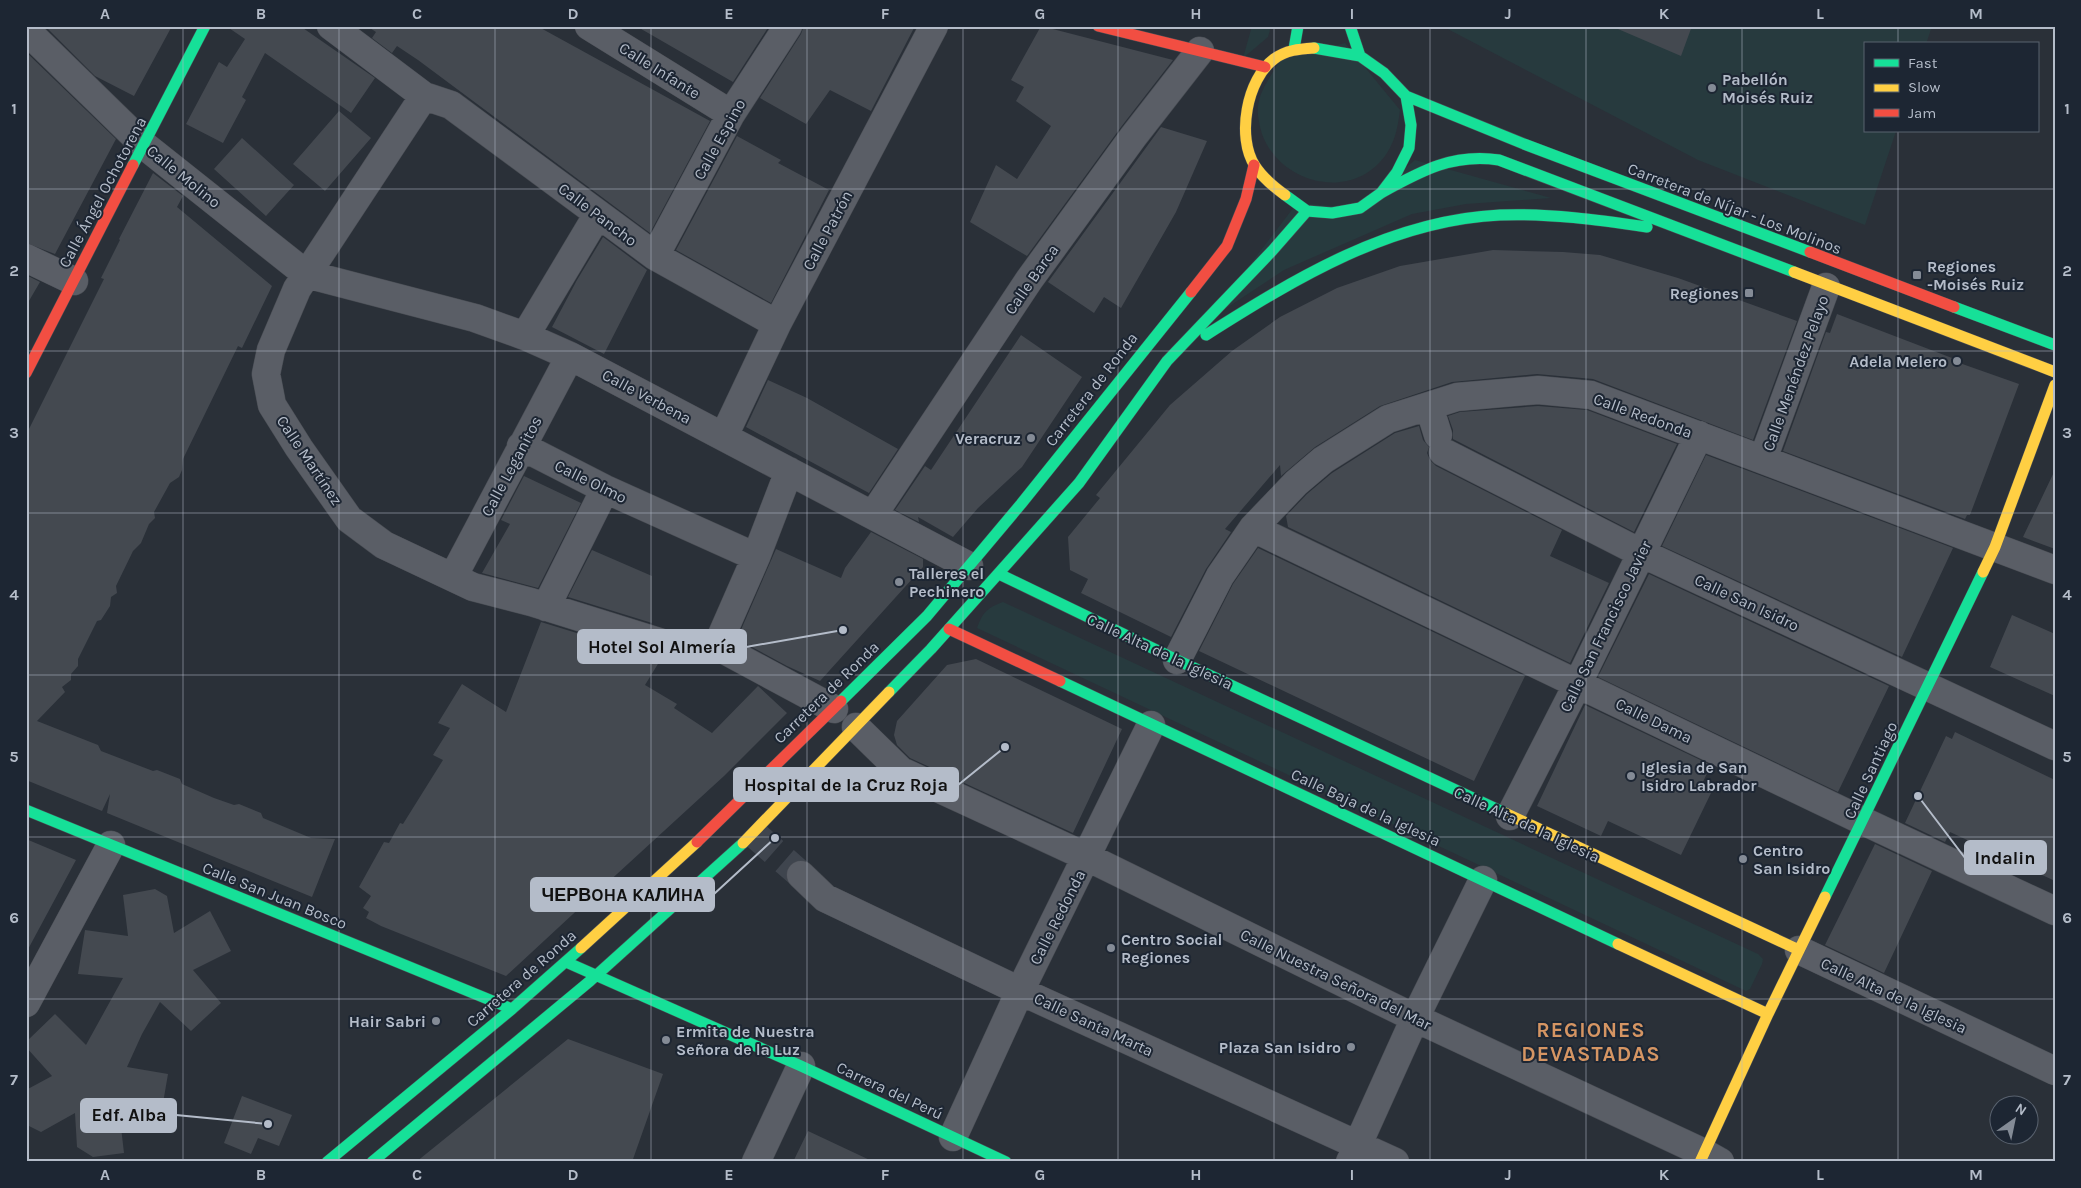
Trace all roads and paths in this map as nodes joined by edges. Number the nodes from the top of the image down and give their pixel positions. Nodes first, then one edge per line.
1 (205, 26) edge
2 (331, 26) edge
3 (589, 26) edge
4 (788, 26) edge
5 (934, 26) edge
6 (1098, 26) edge
7 (1298, 26) edge
8 (1350, 26) edge
9 (26, 30) edge
10 (360, 34) edge
11 (1294, 49) junction
12 (1200, 52) junction
13 (1360, 56) junction
14 (1265, 67) junction
15 (424, 96) junction
16 (1406, 96) junction
17 (731, 114) junction
18 (145, 146) junction
19 (1254, 165) junction
20 (1381, 193) junction
21 (1307, 211) junction
22 (598, 214) junction
23 (1695, 233) junction
24 (655, 256) junction
25 (26, 258) edge
26 (306, 274) junction
27 (74, 281) junction
28 (1826, 286) junction
29 (777, 324) junction
30 (525, 336) junction
31 (2055, 345) edge
32 (570, 356) junction
33 (1167, 361) junction
34 (2055, 372) edge
35 (26, 373) edge
36 (2055, 386) edge
37 (1429, 406) junction
38 (1699, 435) junction
39 (724, 436) junction
40 (521, 446) junction
41 (1763, 459) junction
42 (789, 470) junction
43 (605, 489) junction
44 (873, 515) junction
45 (1253, 528) junction
46 (1995, 548) junction
47 (1641, 553) junction
48 (756, 557) junction
49 (969, 566) junction
50 (2055, 570) edge
51 (999, 574) junction
52 (453, 577) junction
53 (546, 607) junction
54 (949, 629) junction
55 (672, 646) dead end
56 (1178, 660) junction
57 (1578, 683) junction
58 (1927, 686) junction
59 (834, 709) junction
60 (1151, 725) junction
61 (856, 728) junction
62 (2055, 746) edge
63 (26, 810) edge
64 (1510, 816) junction
65 (1863, 821) junction
66 (111, 845) junction
67 (1087, 857) junction
68 (801, 875) tunnel mouth
69 (1483, 880) junction
70 (2055, 911) edge
71 (1799, 950) junction
72 (566, 962) junction
73 (596, 976) junction
74 (1020, 990) junction
75 (26, 1003) edge
76 (512, 1010) junction
77 (1768, 1014) junction
78 (1415, 1018) junction
79 (801, 1066) junction
80 (2055, 1071) edge
81 (953, 1137) junction
82 (1354, 1153) edge
83 (1708, 1159) edge
84 (378, 1160) edge
85 (327, 1162) edge
86 (756, 1162) edge
87 (1006, 1162) edge
88 (1394, 1162) edge

1 - 18 main road, Calle Ángel Ochotorena
2 - 10 street, Calle Pancho
3 - 17 street, Calle Infante
4 - 17 street, Calle Espino
5 - 29 street, Calle Patrón
6 - 12 main road
7 - 11 main road
8 - 13 main road
9 - 18 street, Calle Molino
10 - 15 street, Calle Pancho
11 - 13 main road
11 - 14 main road
12 - 14 main road
12 - 44 street, Calle Barca
13 - 16 main road
14 - 19 main road
15 - 22 street, Calle Pancho
15 - 26 street, Calle Martínez
16 - 20 main road
16 - 31 main road, Carretera de Níjar - Los Molinos
17 - 24 street, Calle Espino
18 - 26 street, Calle Molino
18 - 27 main road, Calle Ángel Ochotorena
19 - 21 main road
19 - 49 main road, Carretera de Ronda
20 - 21 main road
20 - 23 main road
21 - 33 main road
22 - 24 street, Calle Pancho
22 - 30 street
23 - 28 main road
23 - 33 main road
24 - 29 street, Calle Pancho
25 - 27 street
26 - 30 street, Calle Verbena
26 - 52 street, Calle Martínez
27 - 35 main road, Calle Ángel Ochotorena
28 - 34 main road
28 - 41 street, Calle Menéndez Pelayo
29 - 39 street, Calle Patrón
30 - 32 street, Calle Verbena
32 - 39 street, Calle Verbena
32 - 40 street, Calle Leganitos
33 - 51 main road
36 - 46 main road, Calle Santiago
37 - 38 street, Calle Redonda
37 - 45 street, Calle Redonda
37 - 47 street, Calle San Isidro
38 - 41 street, Calle Redonda
38 - 47 street, Calle San Francisco Javier
39 - 42 street, Calle Verbena
40 - 43 street, Calle Olmo
40 - 52 street, Calle Leganitos
41 - 46 street, Calle Redonda
42 - 44 street, Calle Verbena
42 - 48 street
43 - 48 street, Calle Olmo
43 - 53 street
44 - 49 street, Calle Verbena
45 - 56 street, Calle Redonda
45 - 57 street, Calle Dama
46 - 50 street, Calle Redonda
46 - 58 main road, Calle Santiago
47 - 57 street, Calle San Francisco Javier
47 - 58 street, Calle San Isidro
48 - 59 street
49 - 59 main road, Carretera de Ronda
51 - 54 main road
51 - 56 main road, Calle Alta de la Iglesia
52 - 53 street, Calle Martínez
53 - 55 street, Calle Martínez
54 - 60 main road, Calle Baja de la Iglesia
54 - 61 main road
56 - 64 main road, Calle Alta de la Iglesia
57 - 64 street, Calle San Francisco Javier
57 - 65 street, Calle Dama
58 - 62 street, Calle San Isidro
58 - 65 main road, Calle Santiago
59 - 72 main road, Carretera de Ronda
60 - 67 street, Calle Redonda
60 - 69 main road, Calle Baja de la Iglesia
61 - 67 street, Calle Nuestra Señora del Mar
61 - 73 main road
63 - 66 main road, Calle San Juan Bosco
64 - 71 main road, Calle Alta de la Iglesia
65 - 70 street, Calle Dama
65 - 71 main road, Calle Santiago
66 - 75 street
66 - 76 main road, Calle San Juan Bosco
67 - 74 street, Calle Redonda
67 - 78 street, Calle Nuestra Señora del Mar
68 - 74 street, Calle Santa Marta
69 - 77 main road, Calle Baja de la Iglesia
69 - 78 street
71 - 77 main road, Calle Santiago
71 - 80 street, Calle Alta de la Iglesia
72 - 73 main road, Carrera del Perú
72 - 76 main road, Carretera de Ronda
73 - 79 main road, Carrera del Perú
73 - 84 main road
74 - 81 street, Calle Redonda
74 - 82 street, Calle Santa Marta
76 - 85 main road, Carretera de Ronda
77 - 83 main road, Calle Santiago
78 - 82 street
78 - 83 street, Calle Nuestra Señora del Mar
79 - 81 main road, Carrera del Perú
79 - 86 street
81 - 87 main road, Carrera del Perú
82 - 88 street, Calle Santa Marta

